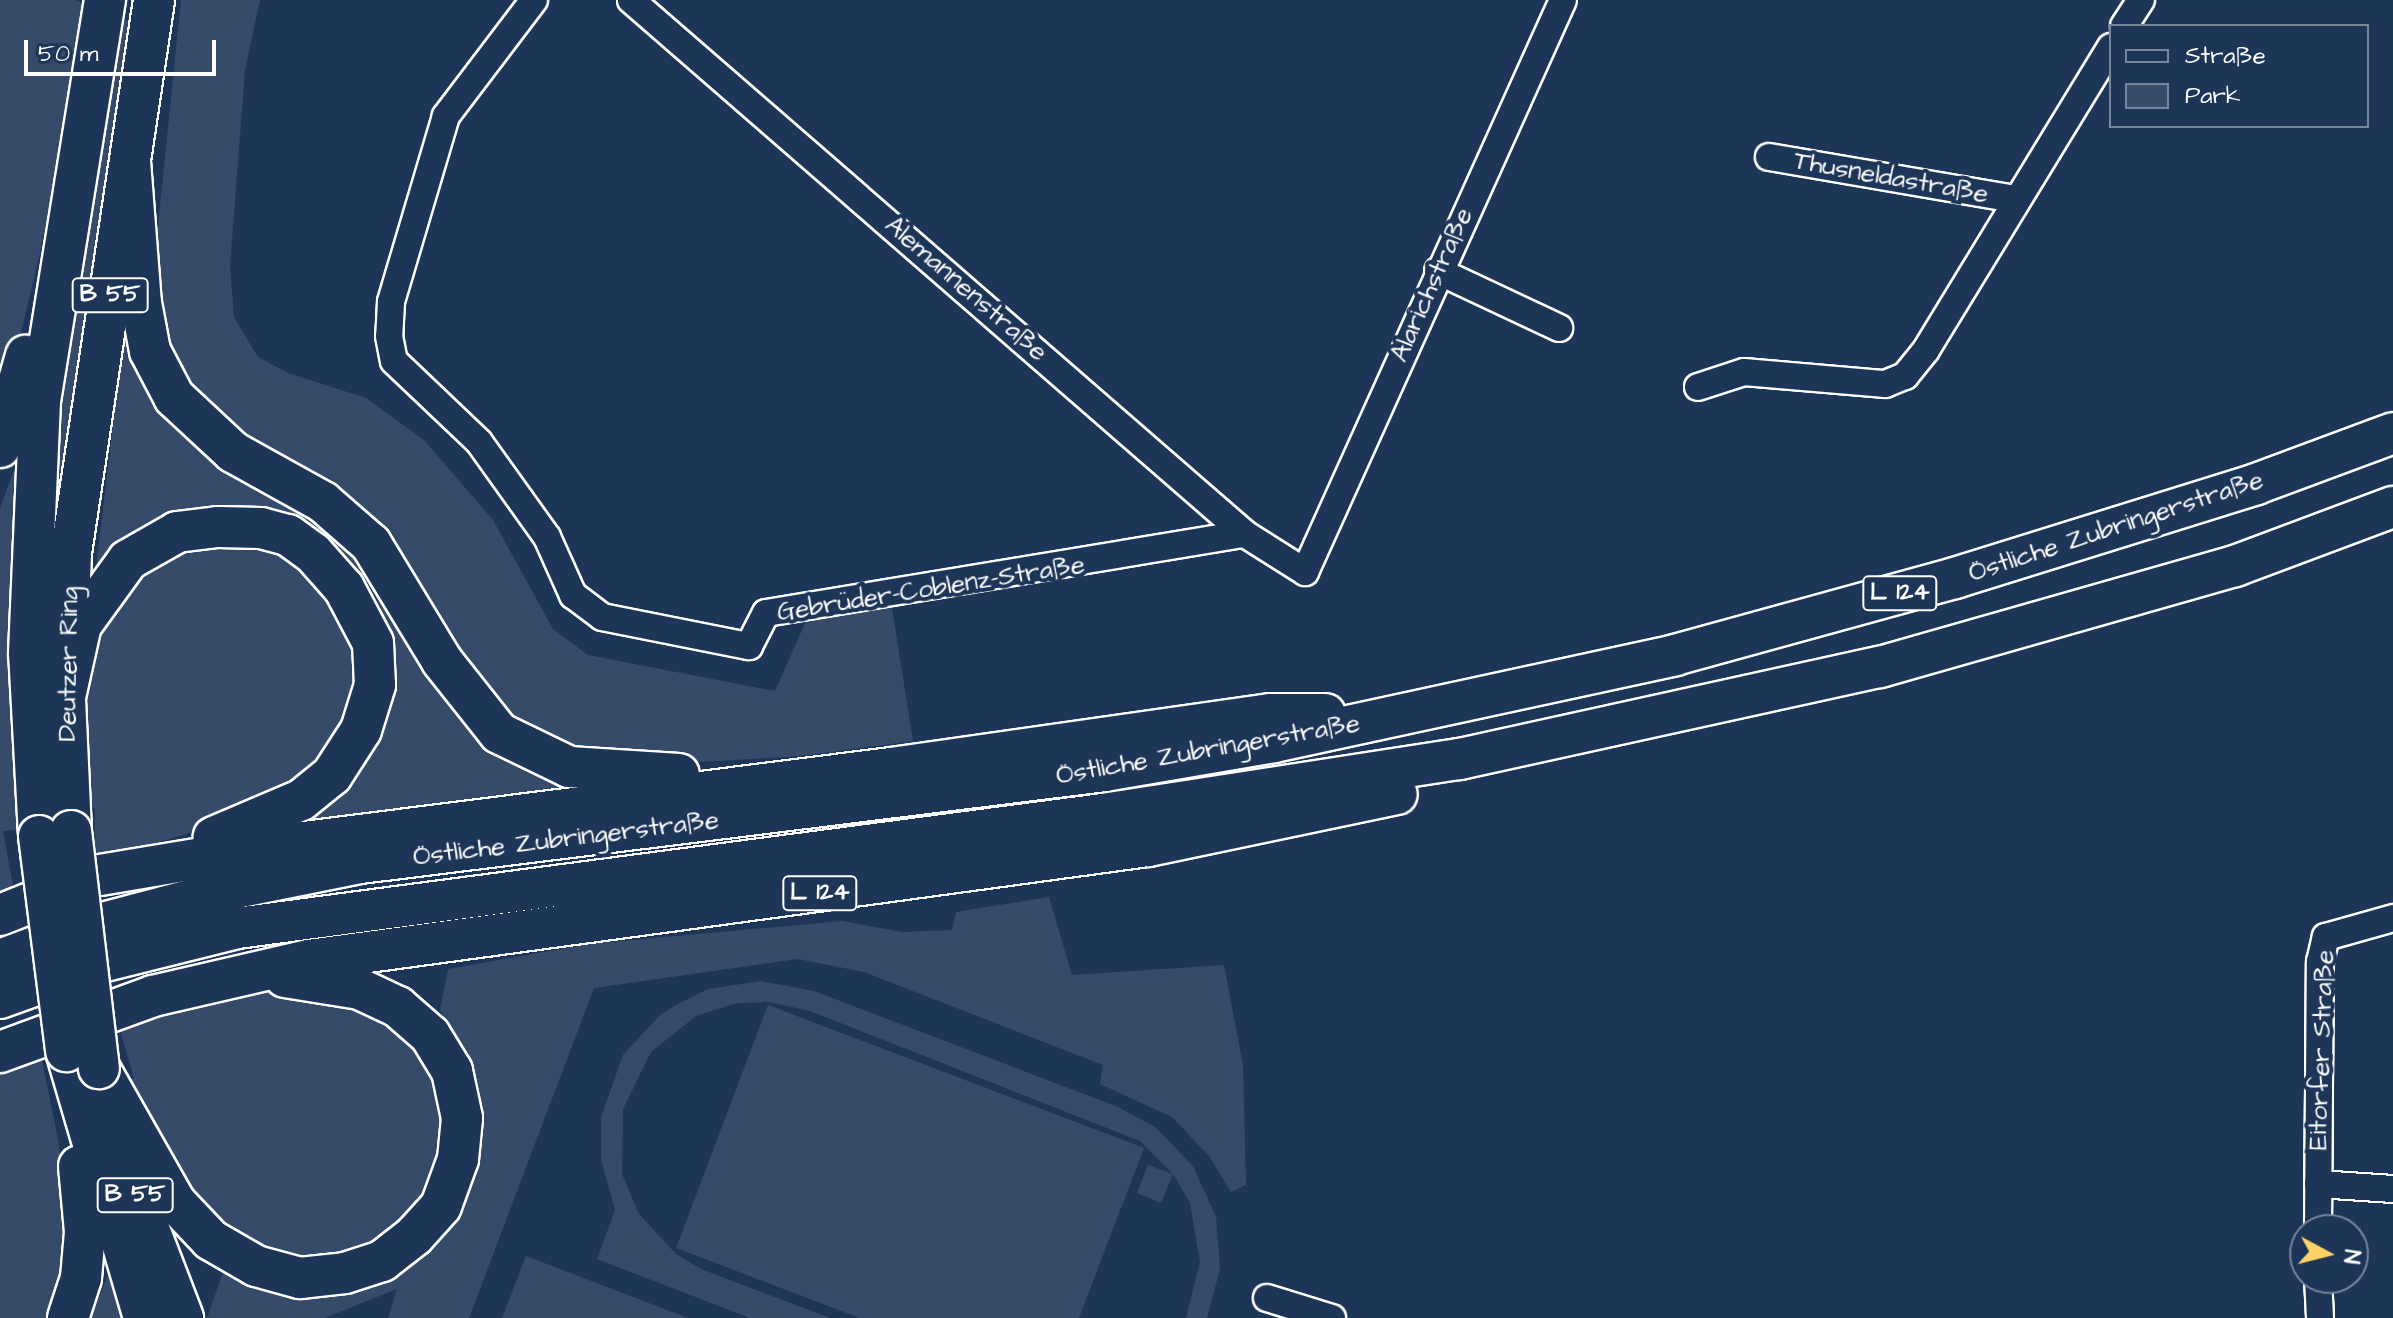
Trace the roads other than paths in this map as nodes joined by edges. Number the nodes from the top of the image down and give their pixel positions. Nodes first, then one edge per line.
1 (103, 0) edge
2 (534, 0) edge
3 (631, 0) edge
4 (1563, 0) edge
5 (2141, 0) edge
6 (154, 12) edge
7 (2125, 24) edge
8 (2109, 50) edge
9 (1769, 157) dead end
10 (130, 161) junction
11 (2014, 199) junction
12 (1438, 271) junction
13 (1559, 328) dead end
14 (1698, 387) dead end
15 (2393, 433) edge
16 (0, 447) edge
17 (2393, 507) edge
18 (1245, 534) junction
19 (1305, 572) joint
20 (1880, 667) junction
21 (65, 697) junction
22 (1396, 715) junction
23 (891, 768) junction
24 (55, 834) junction
25 (100, 875) junction
26 (0, 915) edge
27 (2393, 918) edge
28 (0, 960) edge
29 (233, 977) junction
30 (0, 998) edge
31 (0, 1052) edge
32 (83, 1080) junction
33 (2318, 1184) junction
34 (2393, 1189) edge
35 (2318, 1214) edge
36 (2319, 1294) edge
37 (1267, 1298) dead end
38 (68, 1318) edge
39 (144, 1318) edge
40 (183, 1318) edge
41 (1332, 1318) edge
42 (2320, 1318) edge

1 - 16 highway
1 - 24 highway, Deutzer Ring / B 55
2 - 18 street, Gebrüder-Coblenz-Straße
3 - 18 street, Alemannenstraße
4 - 12 street, Alarichstraße
5 - 7 street
6 - 10 highway, Deutzer Ring / B 55
8 - 11 street, Thusneldastraße
9 - 11 street, Thusneldastraße
10 - 21 highway, Deutzer Ring / B 55
10 - 23 highway
11 - 14 street, Thusneldastraße
12 - 13 street
12 - 19 street, Alarichstraße
15 - 22 highway, Östliche Zubringerstraße / L 124
17 - 20 highway, Östliche Zubringerstraße / L 124
18 - 19 street, Alemannenstraße
20 - 29 highway, L 124
20 - 30 highway, Östliche Zubringerstraße / L 124
21 - 24 highway, Deutzer Ring / B 55
21 - 25 highway
22 - 23 highway, L 124
22 - 28 highway, Östliche Zubringerstraße / L 124
23 - 25 highway, L 124
24 - 32 highway, Deutzer Ring / B 55, bridge
25 - 26 highway, L 124
27 - 33 street, Eitorfer Straße
29 - 31 highway
29 - 32 highway
32 - 38 highway
32 - 39 highway, Deutzer Ring / B 55
32 - 40 highway, Deutzer Ring / B 55
33 - 34 street, Eitorfer Straße
33 - 35 street, Eitorfer Straße
36 - 42 street
37 - 41 street

